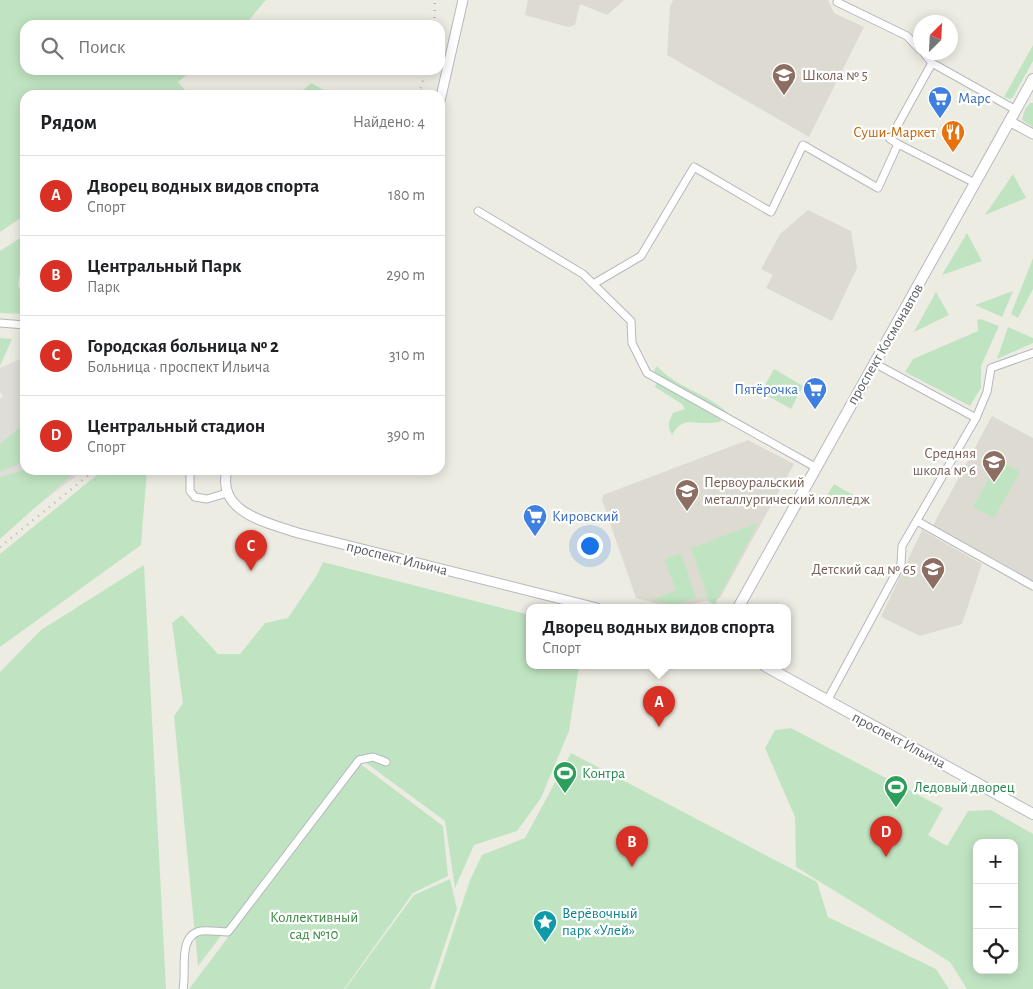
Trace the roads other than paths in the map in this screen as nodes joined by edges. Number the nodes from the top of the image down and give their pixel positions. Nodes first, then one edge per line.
1 (463, 0) edge
2 (838, 0) edge
3 (913, 42) edge
4 (930, 60) edge
5 (932, 63) junction
6 (1033, 79) edge
7 (443, 90) edge
8 (1030, 94) edge
9 (1016, 110) junction
10 (1010, 121) junction
11 (1033, 134) edge
12 (898, 144) junction
13 (975, 182) junction
14 (478, 210) dead end
15 (595, 283) junction
16 (0, 323) edge
17 (20, 325) edge
18 (1033, 353) edge
19 (874, 363) junction
20 (976, 418) junction
21 (815, 468) junction
22 (190, 475) edge
23 (226, 475) edge
24 (227, 493) junction
25 (917, 521) junction
26 (1033, 586) edge
27 (581, 604) edge
28 (740, 604) edge
29 (770, 669) edge
30 (827, 701) junction
31 (386, 762) dead end
32 (1033, 814) edge
33 (183, 989) edge

1 - 7 street
2 - 3 street
4 - 5 street
5 - 9 street
5 - 12 street
6 - 8 main road, проспект Космонавтов
8 - 9 main road, проспект Космонавтов
9 - 10 main road, проспект Космонавтов
10 - 11 street
10 - 13 main road, проспект Космонавтов
12 - 13 street
12 - 15 street
13 - 19 main road, проспект Космонавтов
14 - 15 street
15 - 21 street
16 - 17 street
18 - 20 street
19 - 20 street
19 - 21 main road, проспект Космонавтов
20 - 25 street
21 - 28 main road, проспект Космонавтов
22 - 24 street
23 - 24 street
24 - 27 street, проспект Ильича
25 - 26 street
25 - 30 street
29 - 30 main road, проспект Ильича
30 - 32 main road, проспект Ильича
31 - 33 street

